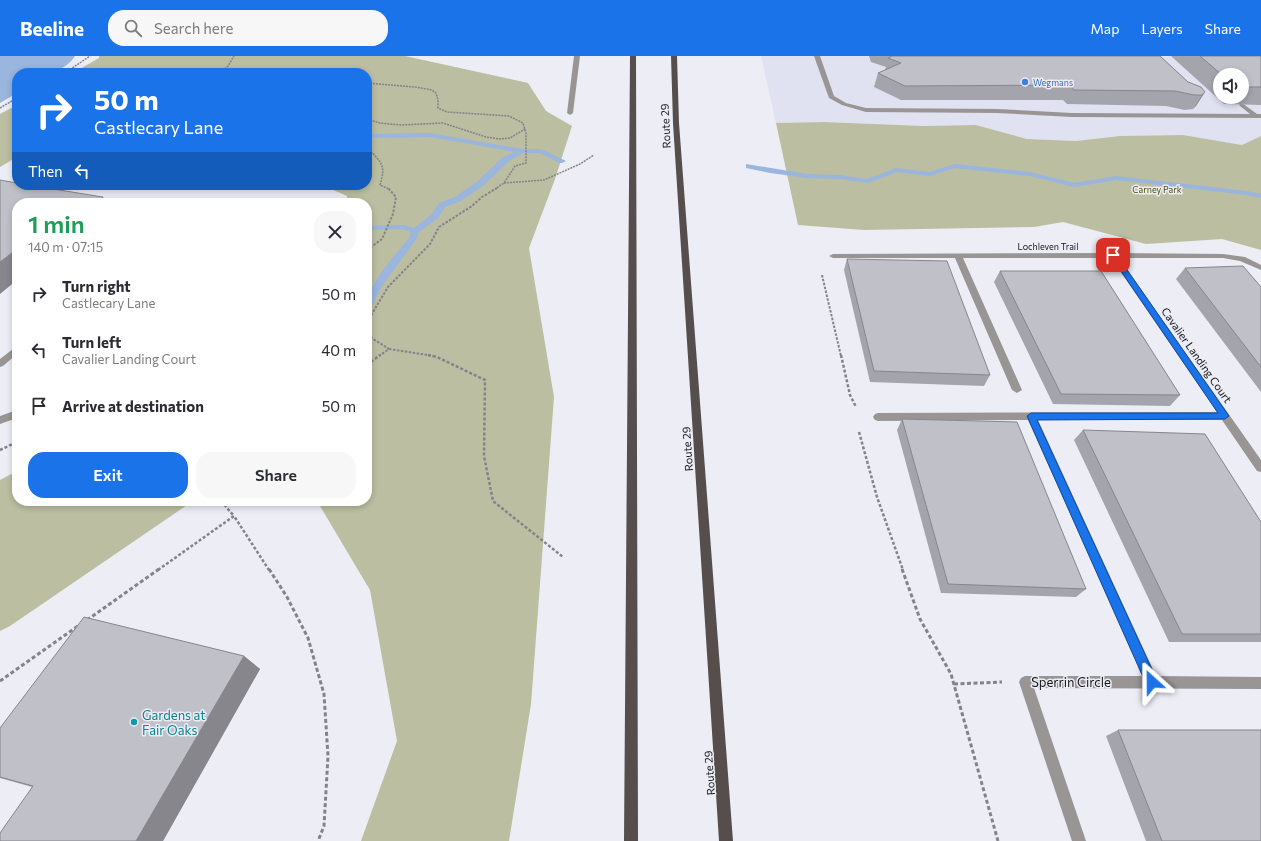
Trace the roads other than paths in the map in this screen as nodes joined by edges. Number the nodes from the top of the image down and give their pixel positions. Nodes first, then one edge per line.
1 (577, 56) edge
2 (633, 56) edge
3 (674, 56) edge
4 (818, 56) edge
5 (1242, 104) edge
6 (570, 114) dead end
7 (1258, 116) edge
8 (1113, 255) junction
9 (833, 256) road end
10 (958, 256) junction
11 (1261, 268) edge
12 (12, 353) edge
13 (0, 364) edge
14 (1016, 390) dead end
15 (12, 416) edge
16 (1031, 416) junction
17 (1225, 416) junction
18 (878, 417) dead end
19 (0, 420) edge
20 (1261, 468) edge
21 (1152, 682) junction
22 (1261, 683) edge
23 (632, 841) edge
24 (726, 841) edge
25 (1080, 841) edge

1 - 6 street
2 - 23 main road
3 - 24 main road, Route 29
4 - 7 street
5 - 7 street
8 - 10 street, Lochleven Trail
8 - 11 street, Lochleven Trail
8 - 17 street, Cavalier Landing Court
9 - 10 street, Lochleven Trail
10 - 14 street
12 - 13 street
15 - 19 street
16 - 17 street
16 - 18 street
16 - 21 street
17 - 20 street, Cavalier Landing Court
21 - 22 street, Sperrin Circle
21 - 25 street, Sperrin Circle

